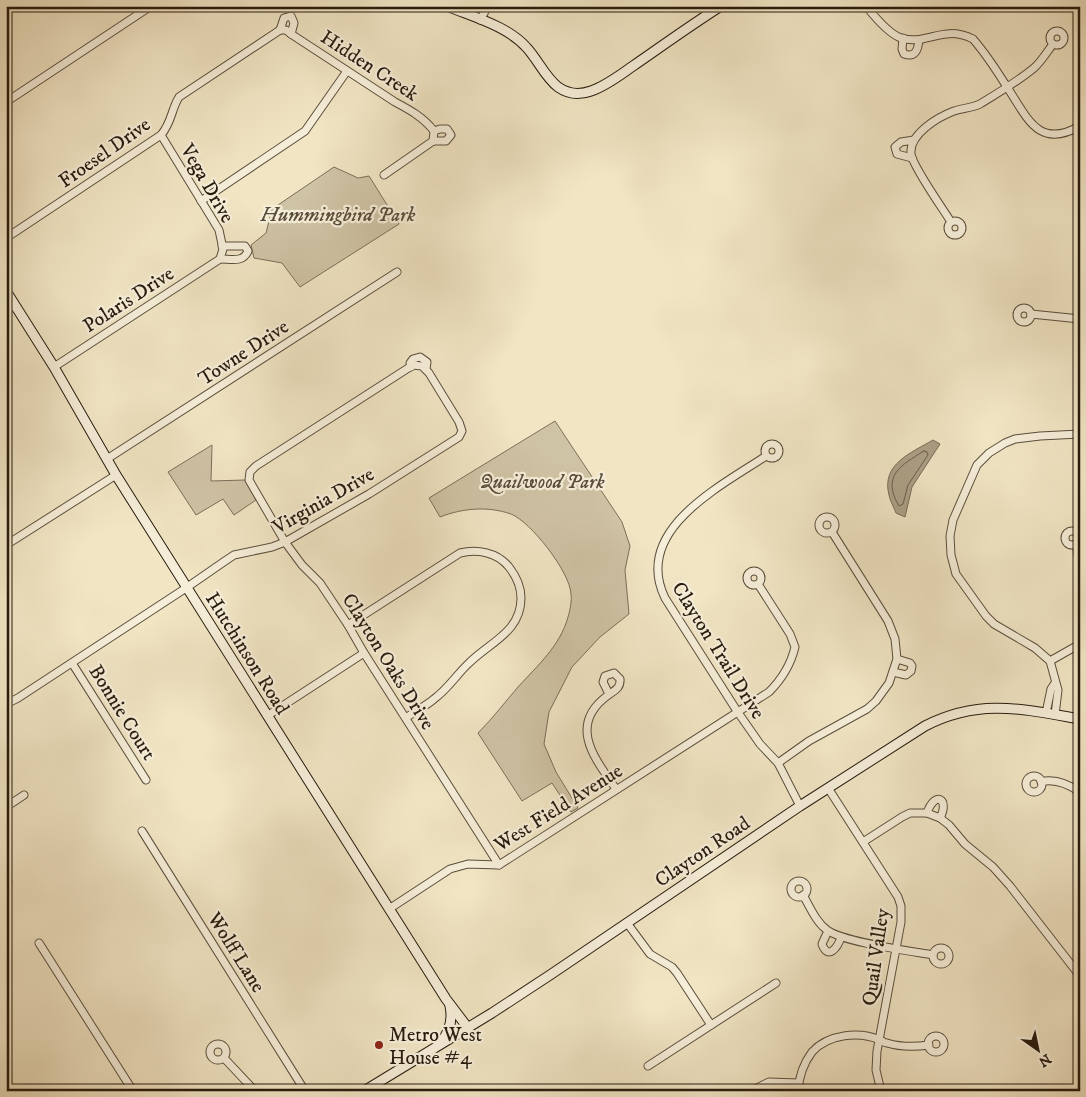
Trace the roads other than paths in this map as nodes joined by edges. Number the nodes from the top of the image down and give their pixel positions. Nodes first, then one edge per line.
1 (150, 6) edge
2 (447, 6) edge
3 (488, 6) edge
4 (721, 6) edge
5 (866, 6) edge
6 (480, 20) junction
7 (280, 30) junction
8 (291, 34) junction
9 (903, 38) junction
10 (919, 40) junction
11 (1053, 44) dead end
12 (347, 71) junction
13 (1007, 87) junction
14 (6, 102) edge
15 (1080, 126) edge
16 (161, 135) junction
17 (914, 140) junction
18 (912, 158) junction
19 (384, 175) dead end
20 (201, 201) junction
21 (951, 222) dead end
22 (6, 238) edge
23 (223, 248) junction
24 (220, 259) junction
25 (397, 272) dead end
26 (6, 291) edge
27 (1031, 314) dead end
28 (1080, 319) edge
29 (54, 366) junction
30 (1080, 434) edge
31 (766, 456) dead end
32 (107, 458) junction
33 (116, 475) junction
34 (249, 477) joint
35 (832, 532) dead end
36 (285, 542) junction
37 (1076, 544) dead end
38 (6, 545) edge
39 (1080, 564) edge
40 (758, 584) dead end
41 (186, 588) junction
42 (348, 625) junction
43 (1080, 644) edge
44 (364, 653) junction
45 (897, 659) junction
46 (1050, 661) junction
47 (72, 663) junction
48 (893, 672) junction
49 (609, 694) junction
50 (6, 704) edge
51 (737, 711) junction
52 (1051, 714) junction
53 (267, 716) junction
54 (406, 718) junction
55 (1080, 720) edge
56 (778, 763) junction
57 (146, 780) dead end
58 (1042, 782) dead end
59 (828, 788) junction
60 (616, 789) junction
61 (1080, 792) edge
62 (24, 796) dead end
63 (800, 806) junction
64 (6, 807) edge
65 (927, 813) junction
66 (940, 818) junction
67 (142, 831) dead end
68 (863, 842) junction
69 (499, 865) junction
70 (803, 895) dead end
71 (390, 909) junction
72 (627, 923) junction
73 (828, 931) junction
74 (841, 937) junction
75 (40, 943) dead end
76 (896, 948) junction
77 (933, 955) dead end
78 (1080, 976) edge
79 (776, 983) dead end
80 (449, 1003) junction
81 (711, 1025) junction
82 (468, 1028) junction
83 (880, 1040) junction
84 (929, 1045) dead end
85 (437, 1046) junction
86 (224, 1058) dead end
87 (648, 1066) dead end
88 (1080, 1080) edge
89 (798, 1087) edge
90 (133, 1091) edge
91 (255, 1091) edge
92 (305, 1091) edge
93 (364, 1091) edge
94 (751, 1091) edge
95 (881, 1091) edge
96 (1078, 1091) edge

1 - 14 street
2 - 6 street
3 - 6 street
4 - 6 street
5 - 9 street
7 - 8 street, Hidden Creek
7 - 8 street, Froesel Drive
7 - 16 street, Froesel Drive
8 - 12 street, Hidden Creek
9 - 10 street
9 - 10 street
10 - 13 street
11 - 13 street
12 - 19 street, Hidden Creek
12 - 20 street
13 - 15 street
13 - 17 street
16 - 20 street, Vega Drive
16 - 22 street, Froesel Drive
17 - 18 street
17 - 18 street
18 - 21 street
20 - 23 street, Vega Drive
23 - 24 street
23 - 24 street, Polaris Drive
24 - 29 street, Polaris Drive
25 - 32 street, Towne Drive
26 - 29 street, Hutchinson Road
27 - 28 street
29 - 32 street, Hutchinson Road
30 - 46 street
31 - 51 street, Clayton Trail Drive
32 - 33 street, Hutchinson Road
33 - 38 street
33 - 41 street, Hutchinson Road
34 - 36 street, Clayton Oaks Drive
34 - 36 street, Virginia Drive
35 - 45 street
36 - 41 street, Virginia Drive
36 - 42 street, Clayton Oaks Drive
37 - 39 street
40 - 51 street, West Field Avenue
41 - 47 street, Virginia Drive
41 - 53 street, Hutchinson Road
42 - 44 street, Clayton Oaks Drive
42 - 54 street
43 - 46 street
44 - 53 street
44 - 54 street, Clayton Oaks Drive
45 - 48 street
45 - 48 street
46 - 52 street
47 - 50 street, Virginia Drive
47 - 57 street, Bonnie Court
48 - 56 street
49 - 49 street
49 - 60 street
51 - 56 street, Clayton Trail Drive
51 - 60 street, West Field Avenue
52 - 55 street, Clayton Road
52 - 59 street, Clayton Road
53 - 71 street, Hutchinson Road
54 - 69 street, Clayton Oaks Drive
56 - 63 street, Clayton Trail Drive
58 - 61 street
59 - 63 street, Clayton Road
59 - 68 street, Quail Valley
60 - 69 street, West Field Avenue
62 - 64 street
63 - 72 street, Clayton Road
65 - 66 street
65 - 66 street
65 - 68 street
66 - 78 street
67 - 92 street, Wolff Lane
68 - 76 street, Quail Valley
69 - 71 street, West Field Avenue
70 - 73 street
71 - 80 street, Hutchinson Road
72 - 81 street
72 - 82 street, Clayton Road
73 - 74 street
73 - 74 street
74 - 76 street
75 - 90 street
76 - 77 street
76 - 83 street, Quail Valley
79 - 81 street
80 - 82 street, Hutchinson Road
80 - 85 street
81 - 87 street
82 - 85 street, Clayton Road
83 - 84 street
83 - 89 street
83 - 95 street, Quail Valley
85 - 93 street, Clayton Road
86 - 91 street
88 - 96 street
89 - 94 street

